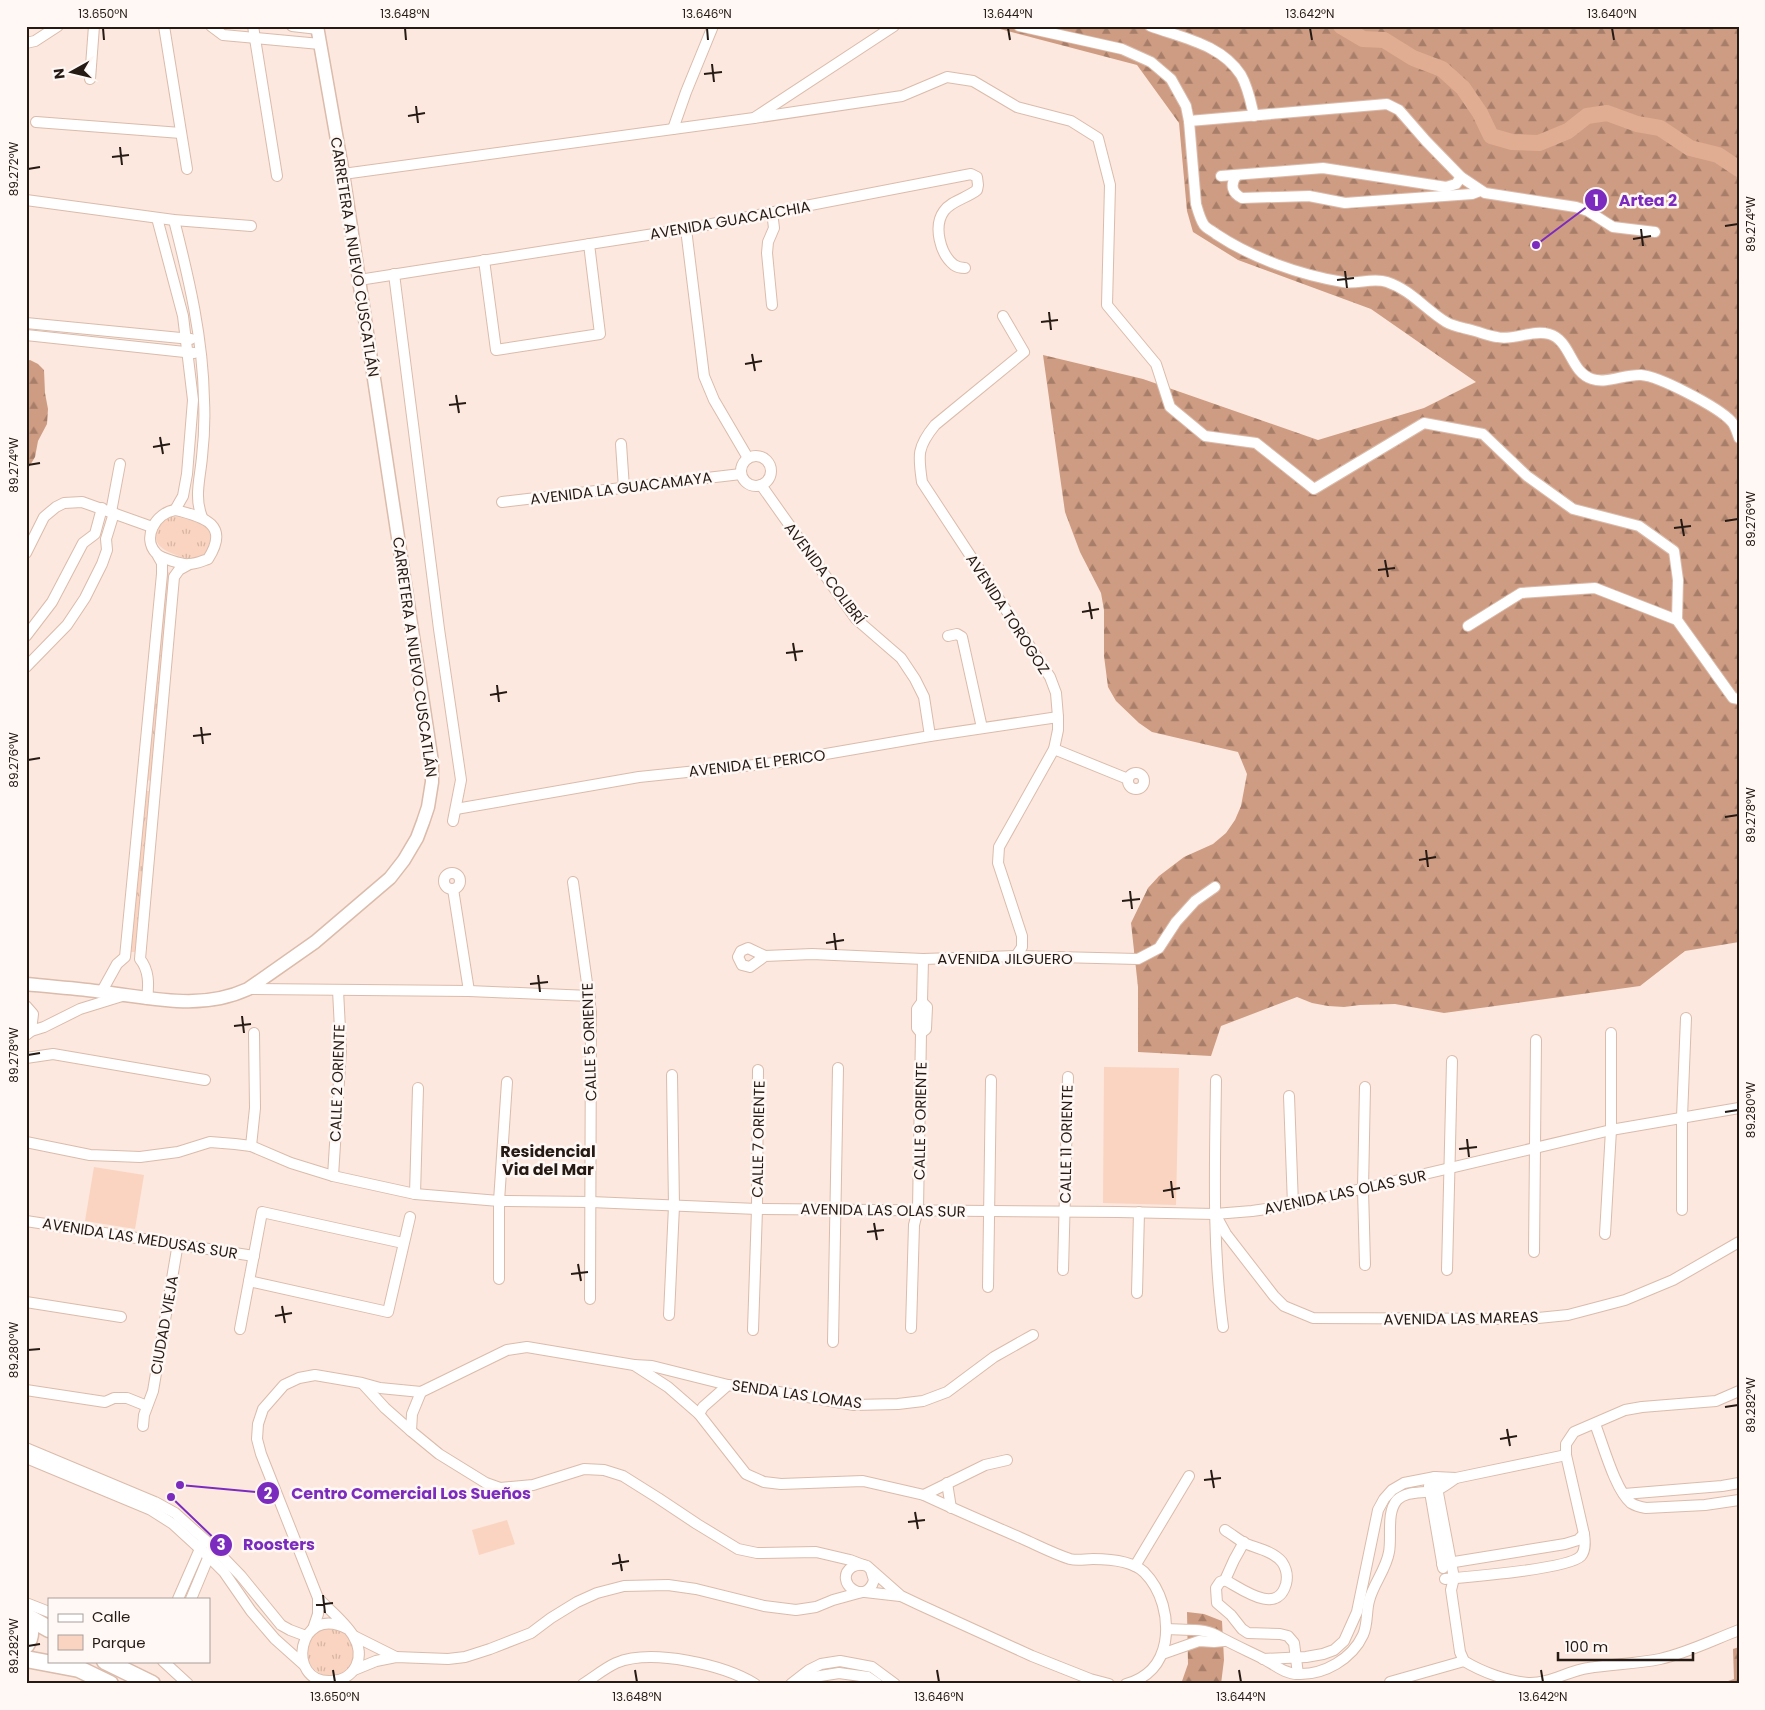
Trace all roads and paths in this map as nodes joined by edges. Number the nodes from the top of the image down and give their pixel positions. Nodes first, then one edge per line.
1 (58, 26) edge
2 (94, 26) edge
3 (164, 26) edge
4 (211, 26) edge
5 (253, 26) edge
6 (292, 26) edge
7 (713, 26) edge
8 (894, 26) edge
9 (1019, 26) edge
10 (1150, 26) edge
11 (317, 27) edge
12 (255, 38) junction
13 (26, 43) edge
14 (320, 44) junction
15 (90, 79) dead end
16 (1254, 116) junction
17 (754, 118) junction
18 (1189, 121) junction
19 (36, 122) dead end
20 (673, 129) junction
21 (181, 133) junction
22 (187, 169) dead end
23 (343, 174) junction
24 (277, 176) dead end
25 (1221, 176) dead end
26 (1236, 176) junction
27 (1461, 177) junction
28 (1480, 191) junction
29 (26, 200) edge
30 (772, 212) junction
31 (158, 218) junction
32 (174, 220) junction
33 (251, 226) dead end
34 (686, 229) junction
35 (1655, 232) dead end
36 (590, 244) junction
37 (484, 260) junction
38 (966, 268) dead end
39 (394, 274) junction
40 (359, 280) junction
41 (772, 305) dead end
42 (1003, 316) dead end
43 (26, 323) edge
44 (26, 335) edge
45 (200, 339) junction
46 (187, 340) junction
47 (201, 353) junction
48 (188, 354) junction
49 (1739, 438) edge
50 (622, 444) dead end
51 (748, 458) junction
52 (120, 464) dead end
53 (741, 474) junction
54 (761, 485) junction
55 (624, 488) junction
56 (502, 502) dead end
57 (175, 510) junction
58 (109, 511) junction
59 (202, 517) junction
60 (152, 527) junction
61 (95, 534) junction
62 (106, 539) junction
63 (26, 553) edge
64 (158, 556) junction
65 (188, 565) junction
66 (1677, 620) junction
67 (1468, 626) dead end
68 (26, 636) edge
69 (948, 636) dead end
70 (28, 663) edge
71 (1739, 699) edge
72 (1058, 717) junction
73 (982, 728) junction
74 (930, 736) junction
75 (1054, 749) junction
76 (1128, 779) dead end
77 (141, 783) junction
78 (156, 784) junction
79 (456, 809) junction
80 (453, 821) dead end
81 (573, 882) dead end
82 (1215, 887) dead end
83 (453, 889) dead end
84 (765, 956) dead end
85 (1016, 956) junction
86 (125, 957) junction
87 (140, 958) junction
88 (923, 959) junction
89 (26, 984) edge
90 (248, 990) junction
91 (338, 990) junction
92 (102, 991) junction
93 (469, 991) junction
94 (125, 995) junction
95 (590, 996) junction
96 (147, 999) junction
97 (26, 1006) edge
98 (1686, 1018) dead end
99 (28, 1033) edge
100 (254, 1033) dead end
101 (1611, 1033) dead end
102 (1536, 1040) dead end
103 (26, 1058) edge
104 (1452, 1061) dead end
105 (838, 1068) dead end
106 (758, 1070) dead end
107 (672, 1075) dead end
108 (1068, 1077) dead end
109 (205, 1080) dead end
110 (991, 1080) dead end
111 (1216, 1080) dead end
112 (507, 1082) dead end
113 (1365, 1086) dead end
114 (418, 1088) dead end
115 (1289, 1096) dead end
116 (1739, 1108) edge
117 (1682, 1117) junction
118 (1611, 1130) junction
119 (26, 1142) edge
120 (251, 1146) junction
121 (1535, 1148) junction
122 (1450, 1169) junction
123 (333, 1176) junction
124 (1363, 1189) junction
125 (415, 1194) junction
126 (499, 1201) junction
127 (591, 1202) junction
128 (1293, 1205) junction
129 (674, 1206) junction
130 (757, 1209) junction
131 (918, 1209) junction
132 (834, 1210) junction
133 (1682, 1210) dead end
134 (990, 1211) junction
135 (1065, 1212) junction
136 (1139, 1212) junction
137 (1214, 1214) junction
138 (410, 1217) dead end
139 (26, 1221) edge
140 (1605, 1234) dead end
141 (1739, 1242) edge
142 (178, 1243) junction
143 (403, 1243) junction
144 (1534, 1252) dead end
145 (254, 1256) junction
146 (1365, 1265) dead end
147 (1064, 1270) dead end
148 (1447, 1270) dead end
149 (499, 1279) dead end
150 (249, 1281) junction
151 (988, 1287) dead end
152 (1137, 1292) dead end
153 (590, 1299) dead end
154 (26, 1302) edge
155 (669, 1315) dead end
156 (121, 1317) dead end
157 (1223, 1327) dead end
158 (911, 1328) dead end
159 (240, 1329) dead end
160 (753, 1330) dead end
161 (1033, 1334) dead end
162 (833, 1342) dead end
163 (634, 1365) junction
164 (362, 1383) junction
165 (728, 1385) junction
166 (26, 1390) edge
167 (1739, 1391) edge
168 (421, 1392) junction
169 (147, 1406) junction
170 (699, 1414) junction
171 (1595, 1424) junction
172 (143, 1426) dead end
173 (411, 1432) junction
174 (26, 1448) edge
175 (1566, 1455) junction
176 (26, 1458) edge
177 (1007, 1460) dead end
178 (1189, 1476) dead end
179 (1431, 1478) junction
180 (1456, 1478) junction
181 (947, 1483) junction
182 (1739, 1483) edge
183 (1434, 1490) junction
184 (1624, 1494) junction
185 (924, 1495) junction
186 (1739, 1500) edge
187 (950, 1508) junction
188 (1225, 1530) dead end
189 (1584, 1534) junction
190 (1244, 1542) junction
191 (202, 1543) junction
192 (211, 1552) junction
193 (833, 1556) junction
194 (1447, 1563) junction
195 (1135, 1566) junction
196 (867, 1567) junction
197 (1449, 1578) junction
198 (846, 1579) junction
199 (1225, 1580) junction
200 (864, 1592) junction
201 (901, 1596) junction
202 (178, 1598) edge
203 (191, 1598) edge
204 (318, 1598) junction
205 (833, 1600) junction
206 (26, 1603) edge
207 (48, 1612) edge
208 (26, 1616) edge
209 (26, 1621) edge
210 (48, 1628) edge
211 (1167, 1629) junction
212 (1739, 1630) edge
213 (310, 1632) junction
214 (351, 1633) junction
215 (1224, 1641) junction
216 (26, 1645) edge
217 (1162, 1654) junction
218 (396, 1657) junction
219 (1296, 1658) junction
220 (26, 1659) edge
221 (1263, 1659) junction
222 (1464, 1661) junction
223 (107, 1662) edge
224 (164, 1662) edge
225 (306, 1669) junction
226 (1298, 1674) junction
227 (349, 1677) edge
228 (1089, 1682) edge
229 (1390, 1682) dead end
230 (110, 1684) edge
231 (152, 1684) edge
232 (188, 1684) edge
233 (318, 1684) edge
234 (583, 1684) edge
235 (755, 1684) edge
236 (791, 1684) edge
237 (802, 1684) edge
238 (878, 1684) edge
239 (895, 1684) edge
240 (1109, 1684) edge
241 (1126, 1684) edge

1 - 13 street
2 - 15 street
3 - 21 street
4 - 12 street
5 - 12 street
6 - 11 street
7 - 20 street
8 - 17 street
9 - 18 street
10 - 16 street
11 - 14 street, CARRETERA A NUEVO CUSCATLÁN
12 - 14 street
12 - 24 street
14 - 23 street, CARRETERA A NUEVO CUSCATLÁN
16 - 18 street
16 - 27 street
17 - 20 street
17 - 66 street
18 - 49 street
19 - 21 street
20 - 23 street
21 - 22 street
23 - 40 street, CARRETERA A NUEVO CUSCATLÁN
25 - 26 street
26 - 27 street
26 - 28 street
27 - 28 street
28 - 35 street
29 - 31 street
30 - 34 street, AVENIDA GUACALCHIA
30 - 38 street, AVENIDA GUACALCHIA
30 - 41 street
31 - 32 street
31 - 46 street
32 - 33 street
32 - 45 street
34 - 36 street, AVENIDA GUACALCHIA
34 - 51 street
36 - 37 street, AVENIDA GUACALCHIA
36 - 37 street
37 - 39 street, AVENIDA GUACALCHIA
39 - 40 street, AVENIDA GUACALCHIA
39 - 79 street
40 - 90 street, CARRETERA A NUEVO CUSCATLÁN
42 - 72 street, AVENIDA TOROGOZ
43 - 46 street
44 - 48 street
45 - 46 street
45 - 47 street
46 - 48 street
47 - 48 street
47 - 59 street
48 - 57 street
50 - 55 street
51 - 53 street
51 - 54 street
52 - 58 street
53 - 54 street
53 - 55 street, AVENIDA LA GUACAMAYA
54 - 74 street, AVENIDA COLIBRÍ
55 - 56 street, AVENIDA LA GUACAMAYA
57 - 59 street
57 - 60 street
58 - 60 street
58 - 61 street
58 - 62 street
58 - 63 street
59 - 65 street
60 - 64 street
61 - 62 street
61 - 68 street
62 - 70 street
64 - 65 street
64 - 77 street
65 - 78 street
66 - 67 street
66 - 71 street
69 - 73 street
72 - 73 street, AVENIDA EL PERICO
72 - 75 street, AVENIDA TOROGOZ
73 - 74 street, AVENIDA EL PERICO
74 - 79 street, AVENIDA EL PERICO
75 - 76 street
75 - 85 street, AVENIDA TOROGOZ
77 - 78 street
77 - 86 street
78 - 87 street
79 - 80 street
81 - 95 street, CALLE 5 ORIENTE
82 - 85 street, AVENIDA JILGUERO
83 - 93 street
84 - 88 street, AVENIDA JILGUERO
85 - 88 street, AVENIDA JILGUERO
86 - 87 street
86 - 92 street
87 - 96 street
88 - 131 street, CALLE 9 ORIENTE
89 - 92 street, CARRETERA A NUEVO CUSCATLÁN
90 - 91 street
90 - 96 street, CARRETERA A NUEVO CUSCATLÁN
91 - 93 street
91 - 123 street, CALLE 2 ORIENTE
92 - 94 street, CARRETERA A NUEVO CUSCATLÁN
93 - 95 street
94 - 96 street, CARRETERA A NUEVO CUSCATLÁN
94 - 99 street
95 - 127 street, CALLE 5 ORIENTE
97 - 99 street
98 - 117 street
100 - 120 street
101 - 118 street
102 - 121 street
103 - 109 street
104 - 122 street
105 - 132 street
106 - 130 street, CALLE 7 ORIENTE
107 - 129 street
108 - 135 street, CALLE 11 ORIENTE
110 - 134 street
111 - 137 street
112 - 126 street
113 - 124 street
114 - 125 street
115 - 128 street
116 - 117 street, AVENIDA LAS OLAS SUR
117 - 118 street, AVENIDA LAS OLAS SUR
117 - 133 street
118 - 121 street, AVENIDA LAS OLAS SUR
118 - 140 street
119 - 120 street, AVENIDA LAS OLAS SUR
120 - 123 street, AVENIDA LAS OLAS SUR
121 - 122 street, AVENIDA LAS OLAS SUR
121 - 144 street
122 - 124 street, AVENIDA LAS OLAS SUR
122 - 148 street
123 - 125 street, AVENIDA LAS OLAS SUR
124 - 128 street, AVENIDA LAS OLAS SUR
124 - 146 street
125 - 126 street, AVENIDA LAS OLAS SUR
126 - 127 street, AVENIDA LAS OLAS SUR
126 - 149 street
127 - 129 street, AVENIDA LAS OLAS SUR
127 - 153 street, CALLE 5 ORIENTE
128 - 137 street, AVENIDA LAS OLAS SUR
129 - 130 street, AVENIDA LAS OLAS SUR
129 - 155 street
130 - 132 street, AVENIDA LAS OLAS SUR
130 - 160 street, CALLE 7 ORIENTE
131 - 132 street, AVENIDA LAS OLAS SUR
131 - 134 street, AVENIDA LAS OLAS SUR
131 - 158 street, CALLE 9 ORIENTE
132 - 162 street
134 - 135 street, AVENIDA LAS OLAS SUR
134 - 151 street
135 - 136 street, AVENIDA LAS OLAS SUR
135 - 147 street, CALLE 11 ORIENTE
136 - 137 street, AVENIDA LAS OLAS SUR
136 - 152 street
137 - 141 street, AVENIDA LAS MAREAS
137 - 157 street
138 - 143 street
139 - 142 street, AVENIDA LAS MEDUSAS SUR
142 - 145 street, AVENIDA LAS MEDUSAS SUR
142 - 169 street, CIUDAD VIEJA
143 - 145 street
143 - 150 street
145 - 150 street
150 - 159 street
154 - 156 street
161 - 165 street, SENDA LAS LOMAS
163 - 165 street, SENDA LAS LOMAS
163 - 168 street, SENDA LAS LOMAS
163 - 170 street
164 - 168 street
164 - 173 street
164 - 204 street
165 - 170 street
166 - 169 street
167 - 171 street
168 - 173 street
169 - 172 street, CIUDAD VIEJA
170 - 185 street
171 - 175 street
171 - 184 street
173 - 193 street
174 - 191 street
175 - 180 street
175 - 189 street
176 - 191 street
177 - 181 street
178 - 195 street
179 - 180 street
179 - 183 street
179 - 219 street
180 - 183 street
181 - 185 street
181 - 187 street
182 - 184 street
183 - 194 street
183 - 226 street
184 - 186 street
185 - 187 street
187 - 195 street
188 - 190 street
189 - 194 street
189 - 197 street
190 - 199 street
190 - 199 street
191 - 192 street
191 - 202 street
192 - 203 street
192 - 213 street
192 - 225 street
193 - 196 street
193 - 198 street
194 - 197 street
195 - 211 street
196 - 198 street
196 - 200 street
196 - 201 street
197 - 222 street
198 - 200 street
198 - 205 street
199 - 219 street
200 - 201 street
200 - 205 street
201 - 228 street
204 - 213 street
204 - 214 street
205 - 218 street
206 - 207 street
208 - 210 highway
209 - 216 highway
211 - 215 street
211 - 217 street
212 - 222 street
213 - 214 street
213 - 225 street
214 - 218 street
214 - 227 street
215 - 217 street
215 - 221 street
217 - 241 street
218 - 227 street
219 - 221 street
219 - 226 street
220 - 230 highway
221 - 226 street
222 - 229 street
223 - 231 highway
224 - 232 street
225 - 227 street
225 - 233 street
228 - 240 street
234 - 235 street
236 - 239 street
237 - 238 street

